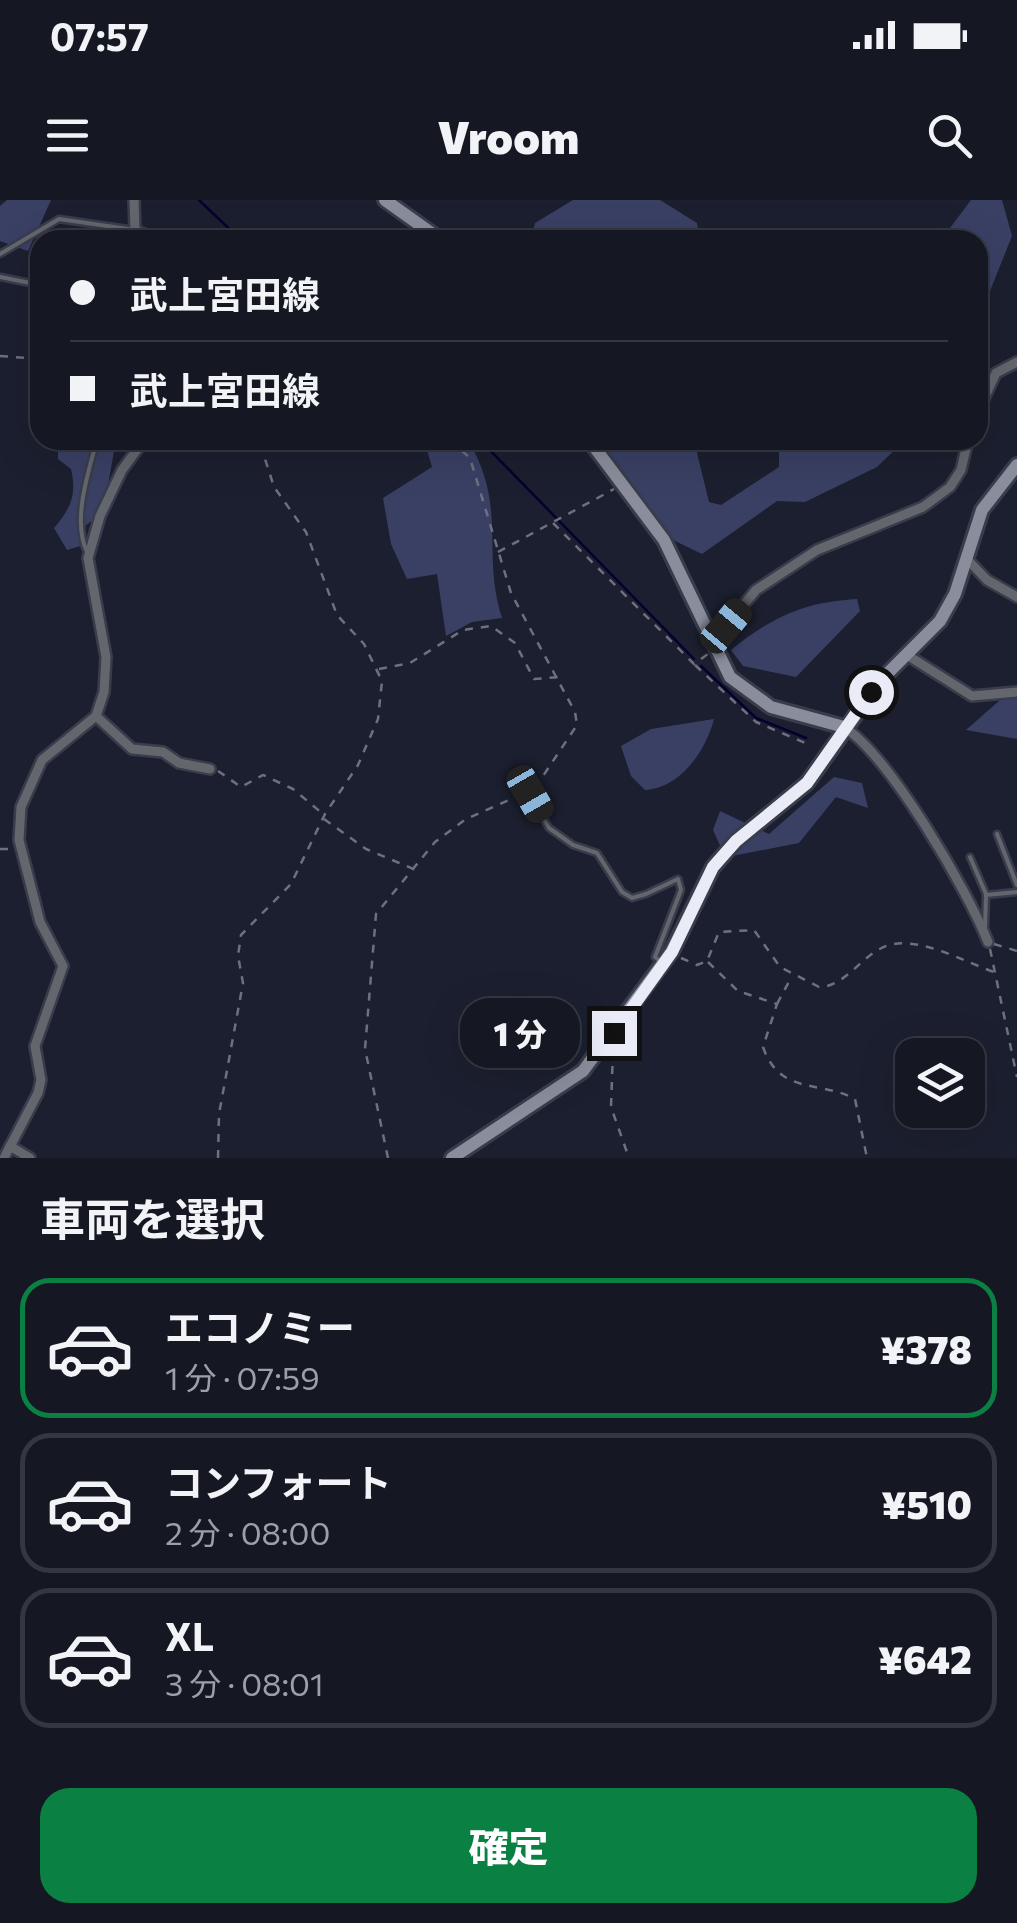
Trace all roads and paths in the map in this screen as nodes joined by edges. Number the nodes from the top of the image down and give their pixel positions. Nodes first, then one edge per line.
1 (134, 200) edge
2 (385, 200) edge
3 (39, 230) edge
4 (134, 230) joint
5 (426, 230) edge
6 (30, 236) edge
7 (0, 254) edge
8 (0, 277) edge
9 (30, 283) edge
10 (0, 356) edge
11 (30, 358) edge
12 (1017, 362) edge
13 (988, 390) edge
14 (95, 450) edge
15 (137, 450) edge
16 (262, 450) edge
17 (459, 450) edge
18 (597, 450) edge
19 (966, 450) edge
20 (1017, 465) edge
21 (624, 484) junction
22 (555, 521) junction
23 (497, 553) junction
24 (89, 556) junction
25 (966, 558) junction
26 (1017, 597) edge
27 (707, 635) junction
28 (714, 651) junction
29 (908, 654) junction
30 (694, 664) junction
31 (377, 670) junction
32 (560, 677) junction
33 (1017, 692) edge
34 (96, 716) junction
35 (844, 727) junction
36 (810, 745) dead end
37 (210, 769) joint
38 (530, 794) junction
39 (324, 816) junction
40 (996, 834) dead end
41 (970, 857) dead end
42 (416, 870) junction
43 (1017, 885) edge
44 (1017, 892) edge
45 (986, 894) junction
46 (987, 938) junction
47 (1017, 951) edge
48 (672, 952) junction
49 (707, 961) junction
50 (664, 964) junction
51 (994, 972) junction
52 (792, 975) junction
53 (778, 1004) junction
54 (614, 1033) junction
55 (1017, 1077) edge
56 (10, 1146) junction
57 (4, 1158) edge
58 (30, 1158) edge
59 (218, 1158) edge
60 (388, 1158) edge
61 (452, 1158) edge
62 (630, 1158) edge
63 (868, 1158) edge

1 - 4 street
2 - 5 main road
3 - 4 lane
6 - 7 lane
8 - 9 lane
10 - 11 path
12 - 13 street
14 - 24 lane
15 - 24 street
16 - 31 path
17 - 23 path
18 - 21 main road
19 - 27 street
20 - 25 main road
21 - 22 path
21 - 27 main road
22 - 23 path
22 - 30 path
23 - 32 path
24 - 34 street
25 - 26 street
25 - 29 main road
27 - 28 main road
28 - 30 path
28 - 35 main road
29 - 33 street
29 - 35 main road
30 - 36 path
31 - 32 path
31 - 39 path
32 - 38 path
34 - 37 street
34 - 56 street
35 - 46 street
35 - 48 main road
37 - 39 path
38 - 42 path
38 - 50 lane
39 - 42 path
39 - 59 path
40 - 43 lane
41 - 45 lane
42 - 60 path
44 - 45 lane
45 - 46 lane
46 - 47 path
46 - 51 path
48 - 49 path
48 - 50 main road
49 - 52 path
49 - 53 path
50 - 54 main road
51 - 52 path
51 - 55 path
52 - 53 path
53 - 63 path
54 - 61 main road
54 - 62 path
56 - 57 street
56 - 58 street

